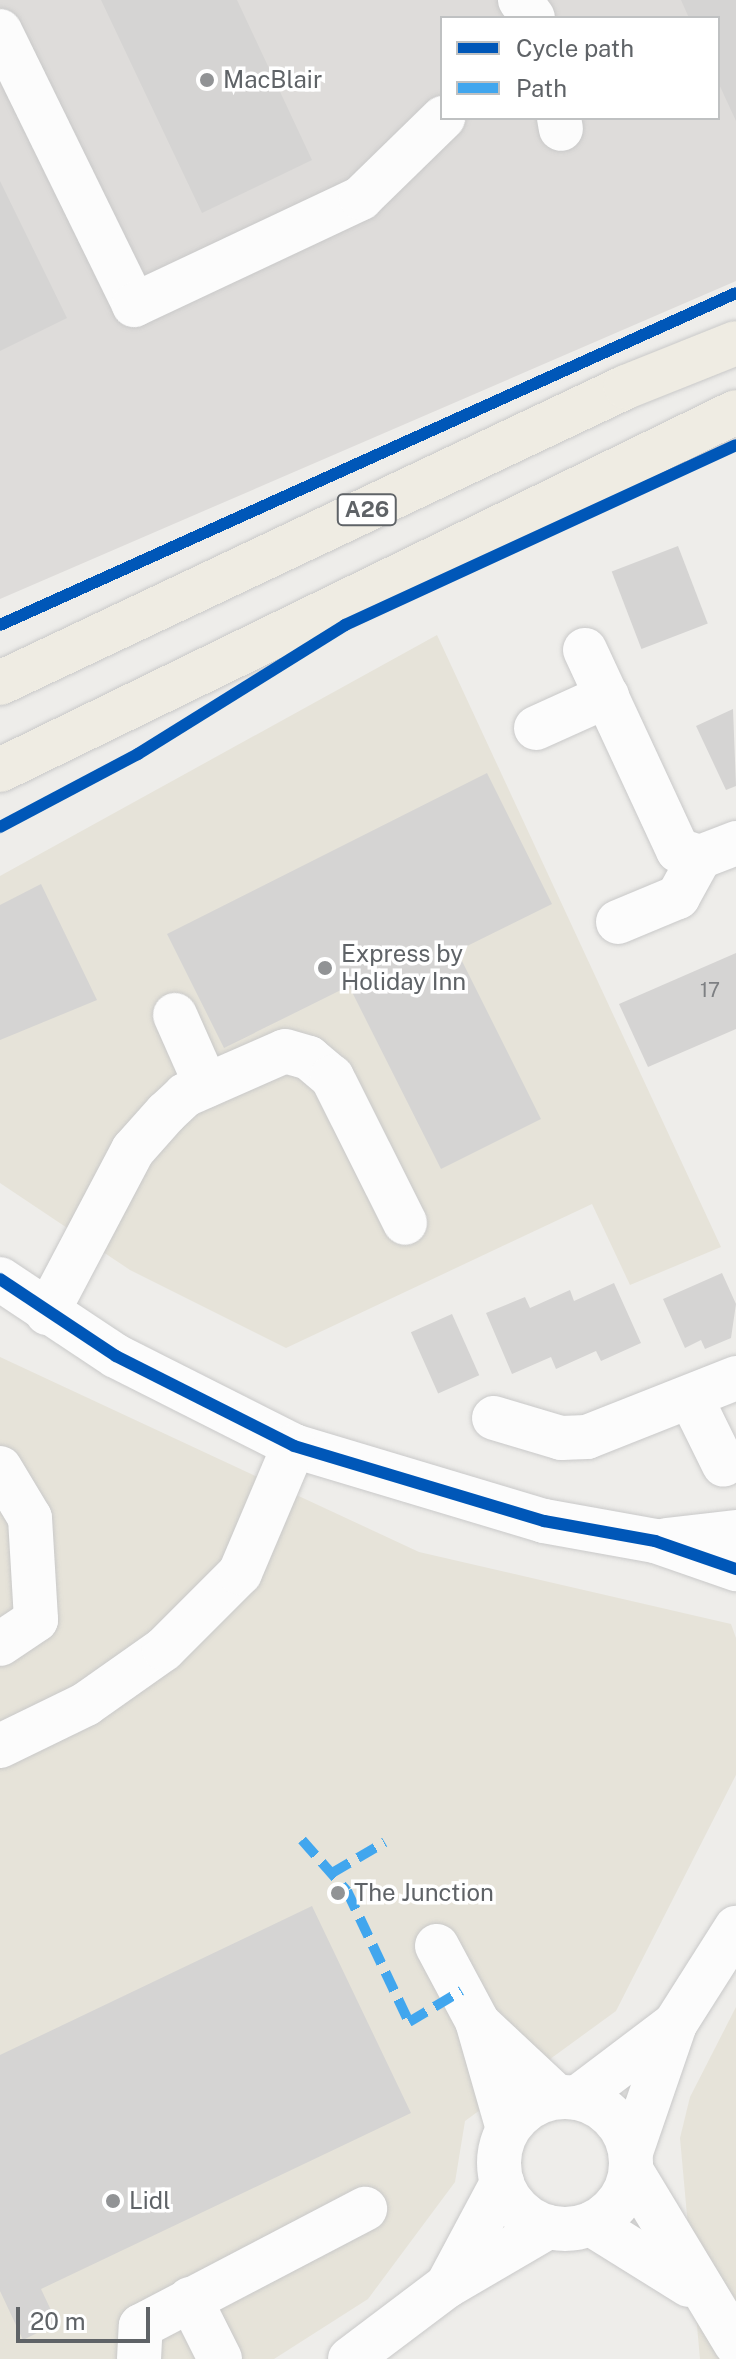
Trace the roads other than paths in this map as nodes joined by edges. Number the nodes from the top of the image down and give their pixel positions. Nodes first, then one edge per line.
1 (0, 31) edge
2 (441, 120) edge
3 (736, 343) edge
4 (736, 412) edge
5 (585, 650) dead end
6 (198, 673) junction
7 (0, 683) edge
8 (607, 696) junction
9 (536, 728) dead end
10 (0, 770) edge
11 (0, 797) edge
12 (718, 850) edge
13 (618, 922) dead end
14 (175, 1015) dead end
15 (206, 1085) junction
16 (405, 1223) dead end
17 (0, 1279) edge
18 (47, 1313) junction
19 (736, 1378) edge
20 (692, 1400) junction
21 (494, 1418) dead end
22 (294, 1446) junction
23 (724, 1465) dead end
24 (0, 1468) edge
25 (0, 1532) edge
26 (736, 1532) edge
27 (655, 1541) junction
28 (736, 1569) edge
29 (33, 1586) junction
30 (0, 1644) edge
31 (0, 1746) edge
32 (736, 1928) edge
33 (437, 1946) dead end
34 (477, 2021) junction
35 (675, 2024) junction
36 (567, 2097) junction
37 (508, 2129) junction
38 (631, 2161) junction
39 (502, 2183) junction
40 (365, 2209) dead end
41 (591, 2224) junction
42 (548, 2227) junction
43 (447, 2286) junction
44 (700, 2293) junction
45 (190, 2299) junction
46 (736, 2344) edge
47 (139, 2359) edge
48 (220, 2359) edge
49 (350, 2359) edge

1 - 2 street
3 - 7 highway, A26
4 - 6 highway
5 - 8 street
6 - 10 highway
6 - 11 highway
8 - 9 street
8 - 12 street
12 - 13 street
14 - 15 street
15 - 16 street
15 - 18 street
17 - 18 street
18 - 22 street
19 - 20 street
20 - 21 street
20 - 23 street
22 - 27 street
22 - 31 street
24 - 29 street
25 - 29 street
26 - 27 street
27 - 28 street
29 - 30 street
32 - 35 street
33 - 34 street
34 - 36 street
34 - 37 street
35 - 36 street
35 - 38 street
36 - 37 street
36 - 38 street
37 - 39 street
38 - 41 street
38 - 44 street
39 - 42 street
39 - 43 street
40 - 45 street
41 - 42 street
41 - 44 street
42 - 43 street
43 - 49 street
44 - 46 street
45 - 47 street
45 - 48 street

